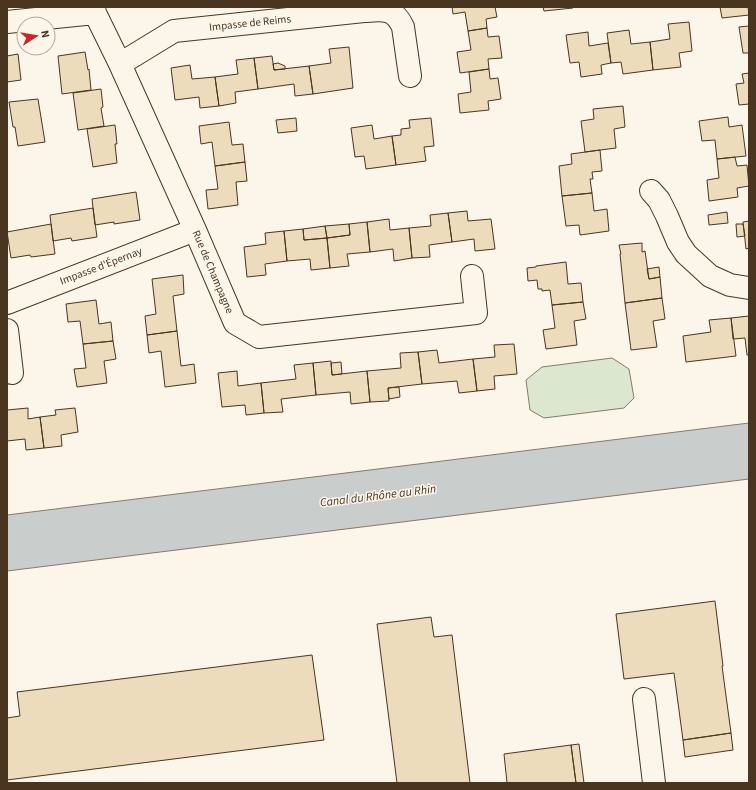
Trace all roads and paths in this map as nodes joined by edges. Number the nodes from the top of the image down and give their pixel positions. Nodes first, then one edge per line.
1 (95, 10) edge
2 (7, 22) edge
3 (120, 64) junction
4 (410, 76) dead end
5 (651, 191) dead end
6 (195, 230) junction
7 (472, 276) dead end
8 (749, 288) edge
9 (7, 303) edge
10 (7, 330) edge
11 (12, 373) dead end
12 (644, 699) dead end
13 (654, 783) edge

1 - 2 street
1 - 3 street, Rue de Champagne
3 - 4 street, Impasse de Reims
3 - 6 street, Rue de Champagne
5 - 8 street
6 - 7 street, Rue de Champagne
6 - 9 street, Impasse d'Épernay
10 - 11 street
12 - 13 street

